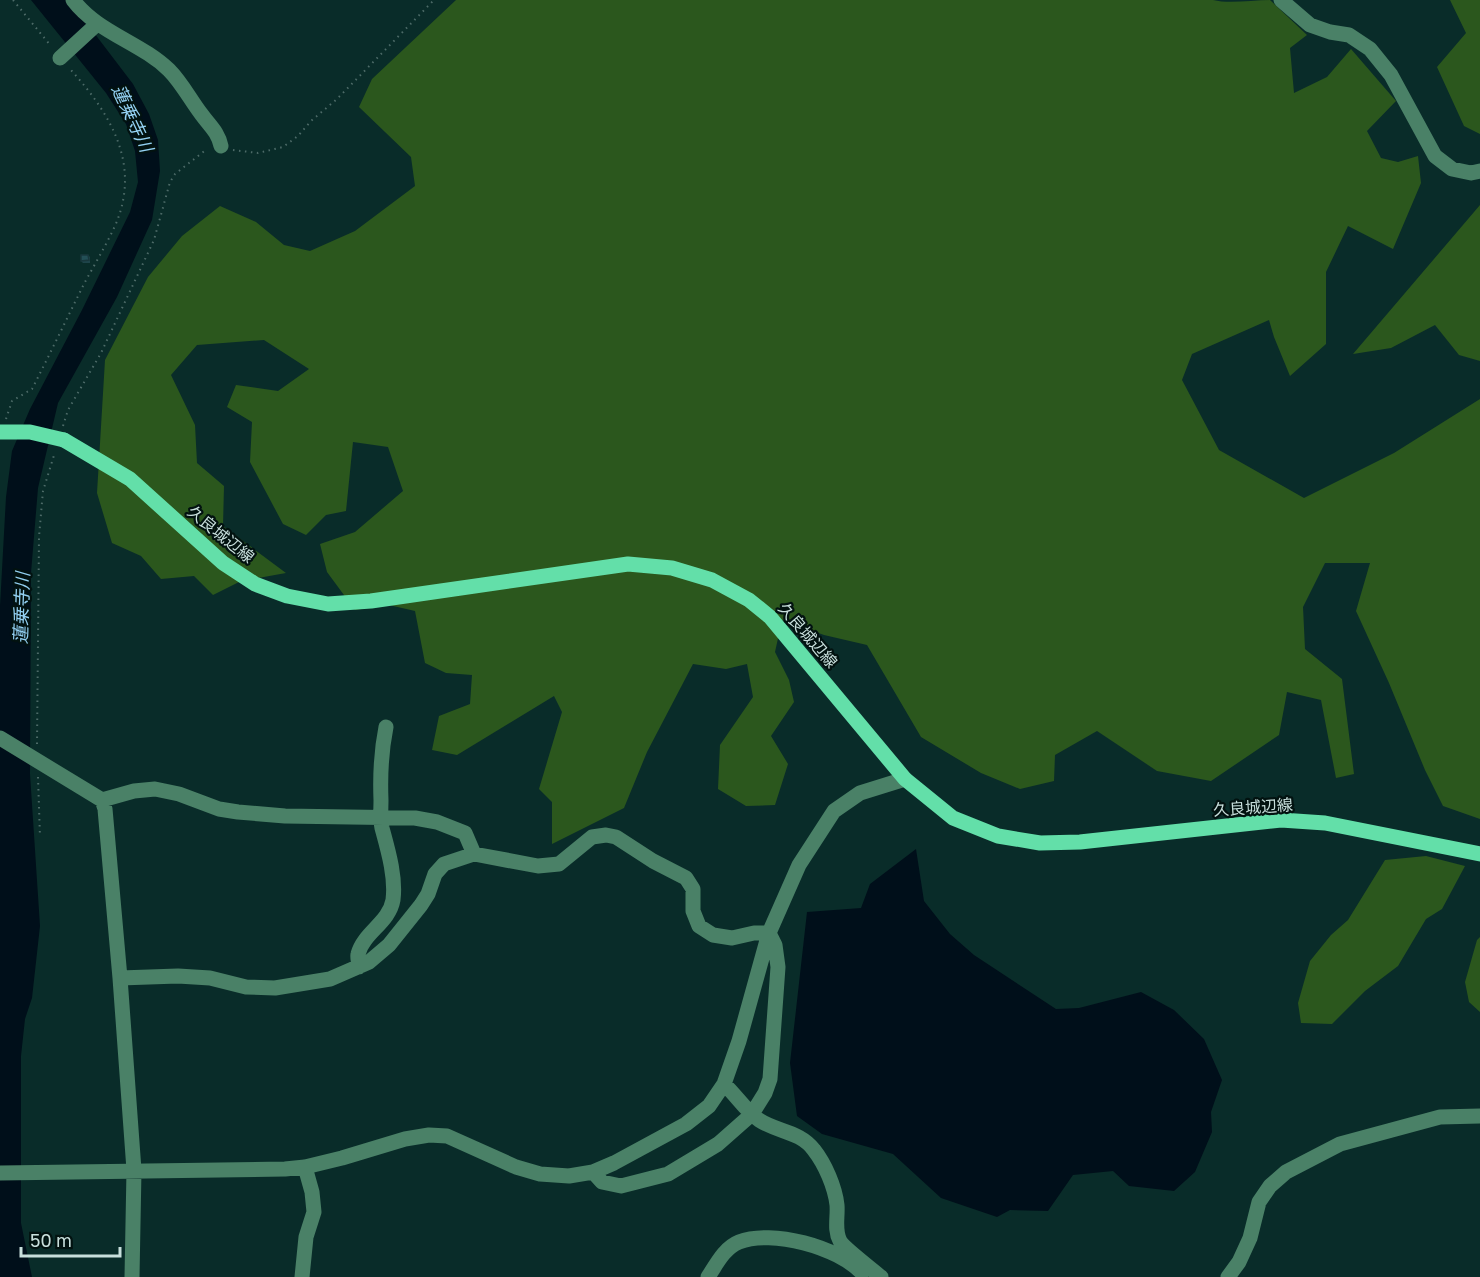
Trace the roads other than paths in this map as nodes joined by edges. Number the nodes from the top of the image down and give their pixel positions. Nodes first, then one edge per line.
1 (73, 0) edge
2 (1281, 0) edge
3 (95, 27) junction
4 (62, 55) road end
5 (221, 146) road end
6 (1480, 171) edge
7 (2, 430) edge
8 (386, 727) dead end
9 (0, 738) edge
10 (905, 779) junction
11 (102, 801) junction
12 (381, 816) junction
13 (1480, 854) edge
14 (474, 855) junction
15 (769, 933) junction
16 (359, 967) junction
17 (120, 978) junction
18 (724, 1084) junction
19 (752, 1114) junction
20 (1480, 1116) edge
21 (305, 1167) junction
22 (134, 1170) junction
23 (593, 1172) junction
24 (0, 1173) edge
25 (132, 1277) edge
26 (303, 1277) edge
27 (708, 1277) edge
28 (866, 1277) edge
29 (881, 1277) edge
30 (1228, 1277) edge

1 - 3 street
2 - 6 street
3 - 4 street
3 - 5 street
7 - 10 main road, 久良城辺線, bridge
8 - 12 street
9 - 11 street
10 - 13 main road, 久良城辺線
10 - 15 street
11 - 12 street
11 - 17 street
12 - 14 street
12 - 16 street
14 - 15 street
14 - 16 street
15 - 18 street
15 - 19 street
16 - 17 street
17 - 22 street
18 - 19 street
18 - 23 street
19 - 23 street
19 - 29 street
20 - 30 street
21 - 22 street
21 - 23 street
21 - 26 street
22 - 24 street
22 - 25 street
27 - 28 street

